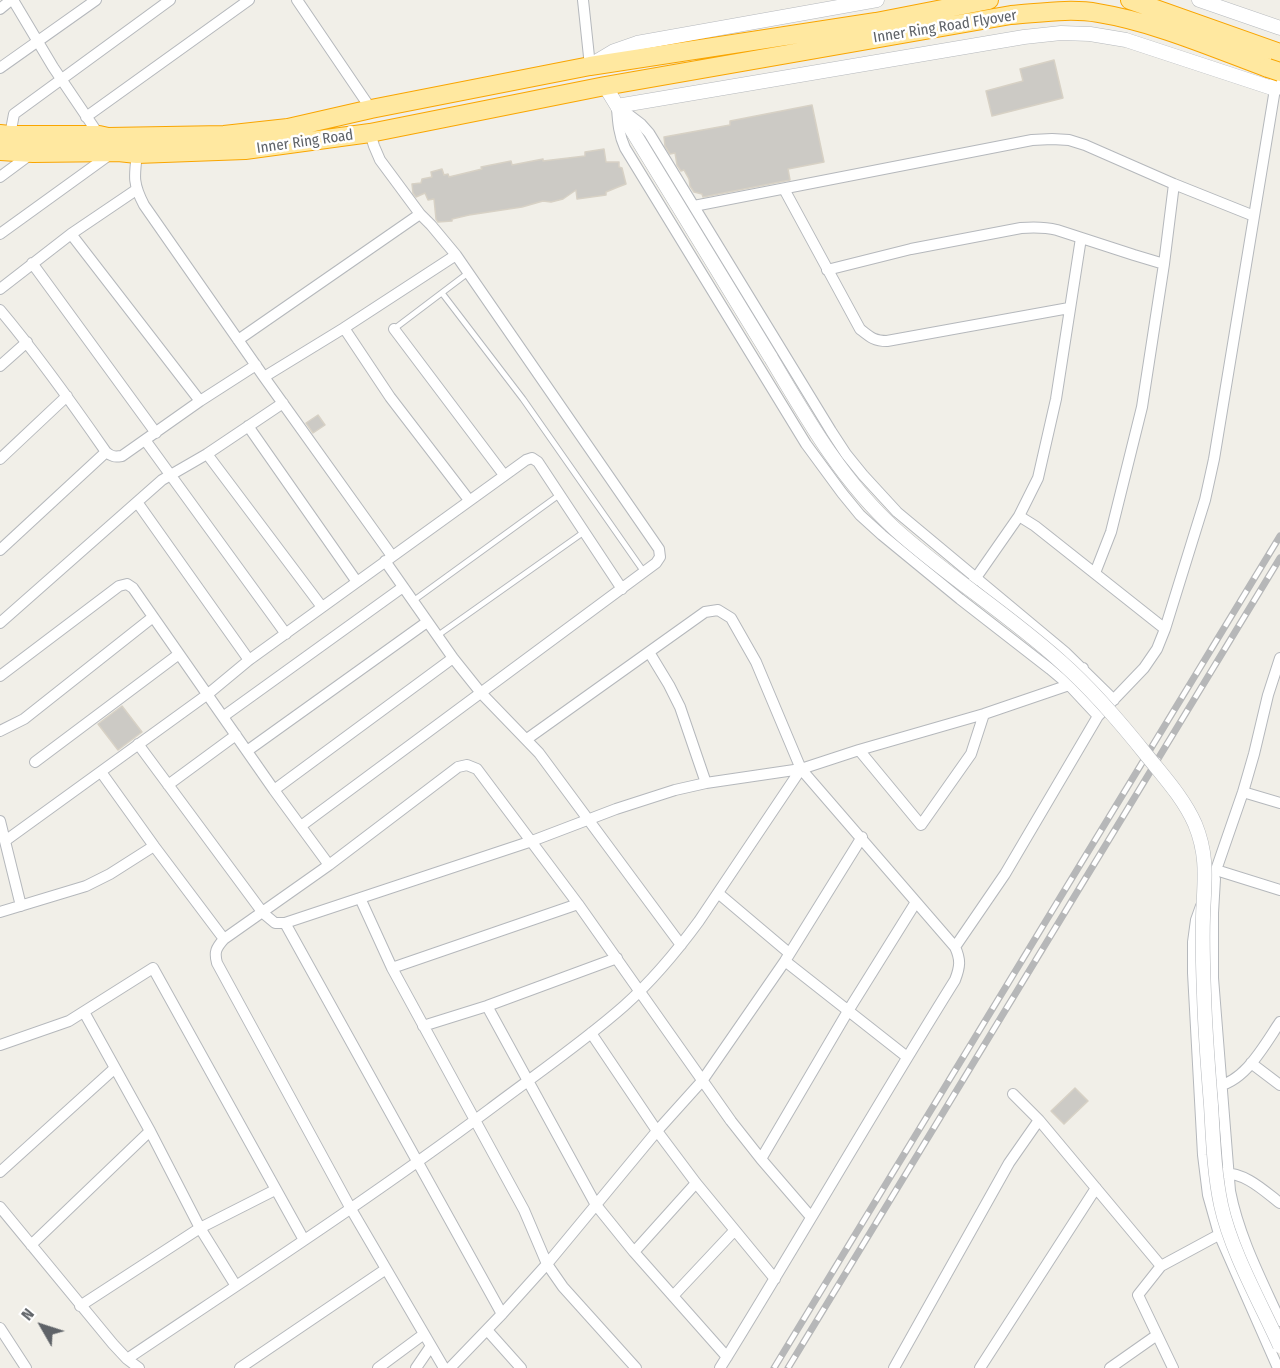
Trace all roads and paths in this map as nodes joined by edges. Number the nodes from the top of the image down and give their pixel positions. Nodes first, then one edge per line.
1 (12, 0) edge
2 (96, 0) edge
3 (170, 0) edge
4 (249, 0) edge
5 (297, 0) edge
6 (583, 0) edge
7 (877, 0) edge
8 (989, 0) edge
9 (1130, 0) edge
10 (1199, 0) edge
11 (0, 9) edge
12 (1280, 28) edge
13 (38, 42) junction
14 (1280, 53) edge
15 (1280, 60) edge
16 (590, 66) junction
17 (0, 68) edge
18 (61, 78) junction
19 (1277, 81) edge
20 (605, 86) junction
21 (617, 106) junction
22 (371, 109) junction
23 (86, 117) junction
24 (370, 133) junction
25 (5, 135) edge
26 (99, 135) junction
27 (0, 151) edge
28 (112, 152) junction
29 (33, 153) junction
30 (137, 154) junction
31 (0, 177) edge
32 (1174, 184) junction
33 (784, 189) junction
34 (136, 190) junction
35 (694, 206) junction
36 (420, 214) junction
37 (1254, 216) junction
38 (0, 234) edge
39 (71, 234) junction
40 (1081, 238) junction
41 (456, 255) junction
42 (32, 263) junction
43 (1164, 264) junction
44 (827, 270) junction
45 (468, 273) junction
46 (0, 289) edge
47 (442, 293) junction
48 (1069, 308) junction
49 (0, 310) edge
50 (344, 328) junction
51 (394, 329) joint
52 (238, 340) junction
53 (27, 342) junction
54 (256, 365) junction
55 (0, 366) edge
56 (264, 377) junction
57 (67, 396) junction
58 (200, 401) junction
59 (283, 403) junction
60 (248, 426) junction
61 (156, 433) junction
62 (145, 440) junction
63 (106, 452) junction
64 (207, 454) junction
65 (0, 459) edge
66 (170, 475) junction
67 (504, 476) junction
68 (559, 495) junction
69 (469, 500) junction
70 (137, 502) junction
71 (1019, 516) junction
72 (584, 532) junction
73 (0, 550) edge
74 (389, 559) junction
75 (644, 572) junction
76 (1095, 573) junction
77 (976, 578) junction
78 (357, 582) junction
79 (403, 586) junction
80 (622, 588) junction
81 (960, 599) junction
82 (413, 601) junction
83 (322, 607) junction
84 (153, 617) junction
85 (427, 622) junction
86 (0, 623) edge
87 (1165, 629) junction
88 (286, 634) junction
89 (438, 636) junction
90 (649, 652) junction
91 (179, 654) junction
92 (453, 658) junction
93 (1280, 658) edge
94 (249, 660) junction
95 (1083, 669) junction
96 (0, 676) edge
97 (1276, 682) edge
98 (1069, 685) junction
99 (481, 693) junction
100 (208, 694) junction
101 (1114, 699) junction
102 (984, 714) junction
103 (224, 716) junction
104 (1098, 716) junction
105 (0, 731) edge
106 (236, 735) junction
107 (527, 739) junction
108 (138, 744) junction
109 (859, 750) junction
110 (247, 751) junction
111 (35, 762) dead end
112 (801, 769) junction
113 (101, 772) junction
114 (706, 783) junction
115 (168, 785) junction
116 (274, 790) junction
117 (1243, 792) junction
118 (1280, 803) edge
119 (589, 820) junction
120 (0, 821) edge
121 (300, 826) junction
122 (861, 837) junction
123 (4, 841) junction
124 (532, 841) junction
125 (154, 846) junction
126 (329, 865) junction
127 (1216, 870) junction
128 (1280, 890) edge
129 (718, 893) junction
130 (360, 898) junction
131 (916, 902) junction
132 (578, 904) junction
133 (21, 906) junction
134 (0, 912) edge
135 (263, 913) junction
136 (285, 923) junction
137 (224, 939) junction
138 (681, 945) junction
139 (955, 947) junction
140 (787, 957) junction
141 (616, 958) junction
142 (392, 968) junction
143 (640, 991) junction
144 (487, 1006) junction
145 (848, 1011) junction
146 (84, 1012) junction
147 (1280, 1022) edge
148 (423, 1026) junction
149 (591, 1033) junction
150 (0, 1045) edge
151 (907, 1057) junction
152 (1251, 1063) junction
153 (115, 1068) junction
154 (529, 1080) junction
155 (702, 1081) junction
156 (1221, 1085) junction
157 (1280, 1085) edge
158 (1200, 1086) junction
159 (1013, 1094) dead end
160 (1039, 1120) junction
161 (474, 1121) junction
162 (150, 1131) junction
163 (657, 1131) junction
164 (761, 1159) junction
165 (418, 1161) junction
166 (0, 1172) edge
167 (1227, 1173) junction
168 (1206, 1174) junction
169 (696, 1184) junction
170 (1096, 1188) junction
171 (275, 1190) junction
172 (1280, 1203) edge
173 (596, 1205) junction
174 (0, 1207) edge
175 (351, 1209) junction
176 (811, 1217) junction
177 (1238, 1226) junction
178 (200, 1228) junction
179 (734, 1231) junction
180 (1219, 1234) junction
181 (304, 1240) junction
182 (31, 1245) junction
183 (634, 1252) junction
184 (547, 1264) junction
185 (1161, 1266) junction
186 (386, 1269) junction
187 (775, 1279) junction
188 (236, 1286) junction
189 (673, 1296) junction
190 (80, 1306) junction
191 (502, 1314) junction
192 (1280, 1322) edge
193 (0, 1328) edge
194 (487, 1330) junction
195 (424, 1334) junction
196 (1157, 1335) junction
197 (431, 1346) junction
198 (1280, 1346) edge
199 (727, 1357) junction
200 (127, 1359) junction
201 (26, 1368) edge
202 (139, 1368) edge
203 (240, 1368) edge
204 (378, 1368) edge
205 (416, 1368) edge
206 (444, 1368) edge
207 (450, 1368) edge
208 (520, 1368) edge
209 (636, 1368) edge
210 (720, 1368) edge
211 (894, 1368) edge
212 (980, 1368) edge
213 (1110, 1368) edge
214 (1173, 1368) edge
215 (1278, 1368) edge

1 - 11 street
1 - 13 street
2 - 13 street
3 - 18 street
4 - 23 street
5 - 22 street
6 - 16 street
7 - 16 street
8 - 16 highway, Inner Ring Road Flyover
9 - 14 highway
10 - 12 street
13 - 17 street
13 - 18 street
15 - 19 street
16 - 22 highway, Inner Ring Road
18 - 23 street
18 - 25 street
19 - 20 highway, Inner Ring Road Flyover, bridge
19 - 21 street
19 - 37 street
20 - 21 street
20 - 24 highway, Inner Ring Road
21 - 35 street
21 - 81 street
21 - 198 street, bridge
22 - 26 highway, Inner Ring Road
23 - 26 street
24 - 30 highway, Inner Ring Road
24 - 36 street
25 - 26 highway, Inner Ring Road
27 - 29 highway, Inner Ring Road
28 - 29 highway, Inner Ring Road
28 - 30 highway, Inner Ring Road
28 - 38 street
29 - 31 street
30 - 34 street
32 - 33 street
32 - 37 street
32 - 43 street
33 - 35 street
33 - 44 street
34 - 39 street
34 - 52 street
35 - 77 street
36 - 41 street
36 - 52 street
37 - 87 street
39 - 42 street
39 - 58 street
40 - 43 street
40 - 44 street
40 - 48 street
41 - 45 street
41 - 50 street
42 - 46 street
42 - 61 street
43 - 76 street
44 - 48 street
45 - 47 lane
45 - 75 street
47 - 51 lane
47 - 75 lane
48 - 71 street
49 - 53 street
50 - 56 street
50 - 69 street
51 - 67 street
52 - 54 street
53 - 55 street
53 - 57 street
54 - 56 street
54 - 58 street
56 - 59 street
57 - 63 street
57 - 65 street
58 - 61 street
59 - 60 street
59 - 74 street
60 - 64 street
60 - 78 street
61 - 62 street
62 - 63 street
62 - 66 street
63 - 73 street
64 - 66 street
64 - 83 street
66 - 70 street
66 - 88 street
67 - 68 street
67 - 69 street
68 - 72 street
68 - 82 lane
69 - 74 street
70 - 86 street
70 - 94 street
71 - 76 street
71 - 77 street
72 - 80 street
72 - 89 lane
74 - 78 street
74 - 79 street
75 - 80 street
76 - 87 street
77 - 81 street
77 - 95 street
78 - 83 street
79 - 82 street
79 - 103 street
80 - 99 street
81 - 98 street
82 - 85 street
83 - 88 street
84 - 91 street
84 - 96 street
84 - 105 street
85 - 89 street
85 - 110 street
87 - 101 street
88 - 94 street
89 - 92 street
90 - 107 street
90 - 112 street
90 - 114 street
91 - 100 street
91 - 111 street
92 - 99 street
92 - 116 street
93 - 97 street
94 - 100 street
95 - 98 street
95 - 101 street
97 - 117 street
98 - 102 street
98 - 104 street
99 - 107 street
99 - 121 street
100 - 103 street
100 - 108 street
101 - 104 street
102 - 109 street
102 - 109 street
103 - 106 street
104 - 139 street
106 - 110 street
106 - 115 street
107 - 119 street
108 - 113 street
108 - 115 street
109 - 112 street
110 - 116 street
112 - 114 street
112 - 122 street
112 - 129 street
113 - 123 street
113 - 125 street
114 - 119 street
115 - 135 street
116 - 121 street
117 - 118 street
117 - 127 street
119 - 124 street
119 - 138 street
120 - 123 street
121 - 126 street
122 - 131 street
122 - 140 street
123 - 133 street
124 - 126 street
124 - 130 street
124 - 132 street
125 - 133 street
125 - 137 street
126 - 135 street
127 - 128 street
127 - 156 street
127 - 158 street
129 - 138 street
129 - 140 street
130 - 136 street
130 - 142 street
131 - 139 street
131 - 145 street
132 - 141 street
132 - 142 street
133 - 134 street
135 - 136 street
135 - 137 street
136 - 165 street
137 - 175 street
138 - 143 street
139 - 151 street
140 - 145 street
140 - 155 street
141 - 143 street
141 - 144 street
142 - 148 street
143 - 149 street
143 - 155 street
144 - 148 street
144 - 154 street
145 - 151 street
145 - 164 street
146 - 150 street
146 - 153 street
146 - 171 street
147 - 152 street
148 - 161 street
149 - 154 street
149 - 163 street
151 - 176 street
152 - 156 street
152 - 157 street
153 - 162 street
153 - 166 street
154 - 161 street
154 - 173 street
155 - 163 street
155 - 164 street
156 - 158 street
156 - 167 street
158 - 168 street
159 - 160 street
160 - 170 street
160 - 211 street
161 - 165 street
161 - 184 street
162 - 178 street
162 - 182 street
163 - 169 street
163 - 173 street
164 - 176 street
165 - 175 street
165 - 191 street
167 - 168 street
167 - 172 street
167 - 177 street
168 - 180 street
169 - 179 street
169 - 183 street
170 - 185 street
170 - 212 street
171 - 178 street
171 - 181 street
173 - 183 street
173 - 184 street
174 - 182 street
175 - 181 street
175 - 186 street
176 - 187 street
177 - 180 street
177 - 192 street
178 - 188 street
178 - 190 street
179 - 187 street
179 - 189 street
180 - 185 street
180 - 215 street
181 - 188 street
182 - 190 street
183 - 189 street
184 - 191 street
184 - 209 street
185 - 196 street
186 - 195 street
186 - 203 street
187 - 199 street
188 - 200 street
189 - 199 street
190 - 200 street
191 - 194 street
193 - 201 street
194 - 207 street
194 - 208 street
195 - 197 street
195 - 204 street
196 - 213 street
196 - 214 street
197 - 205 street
197 - 206 street
199 - 210 street
200 - 202 street

